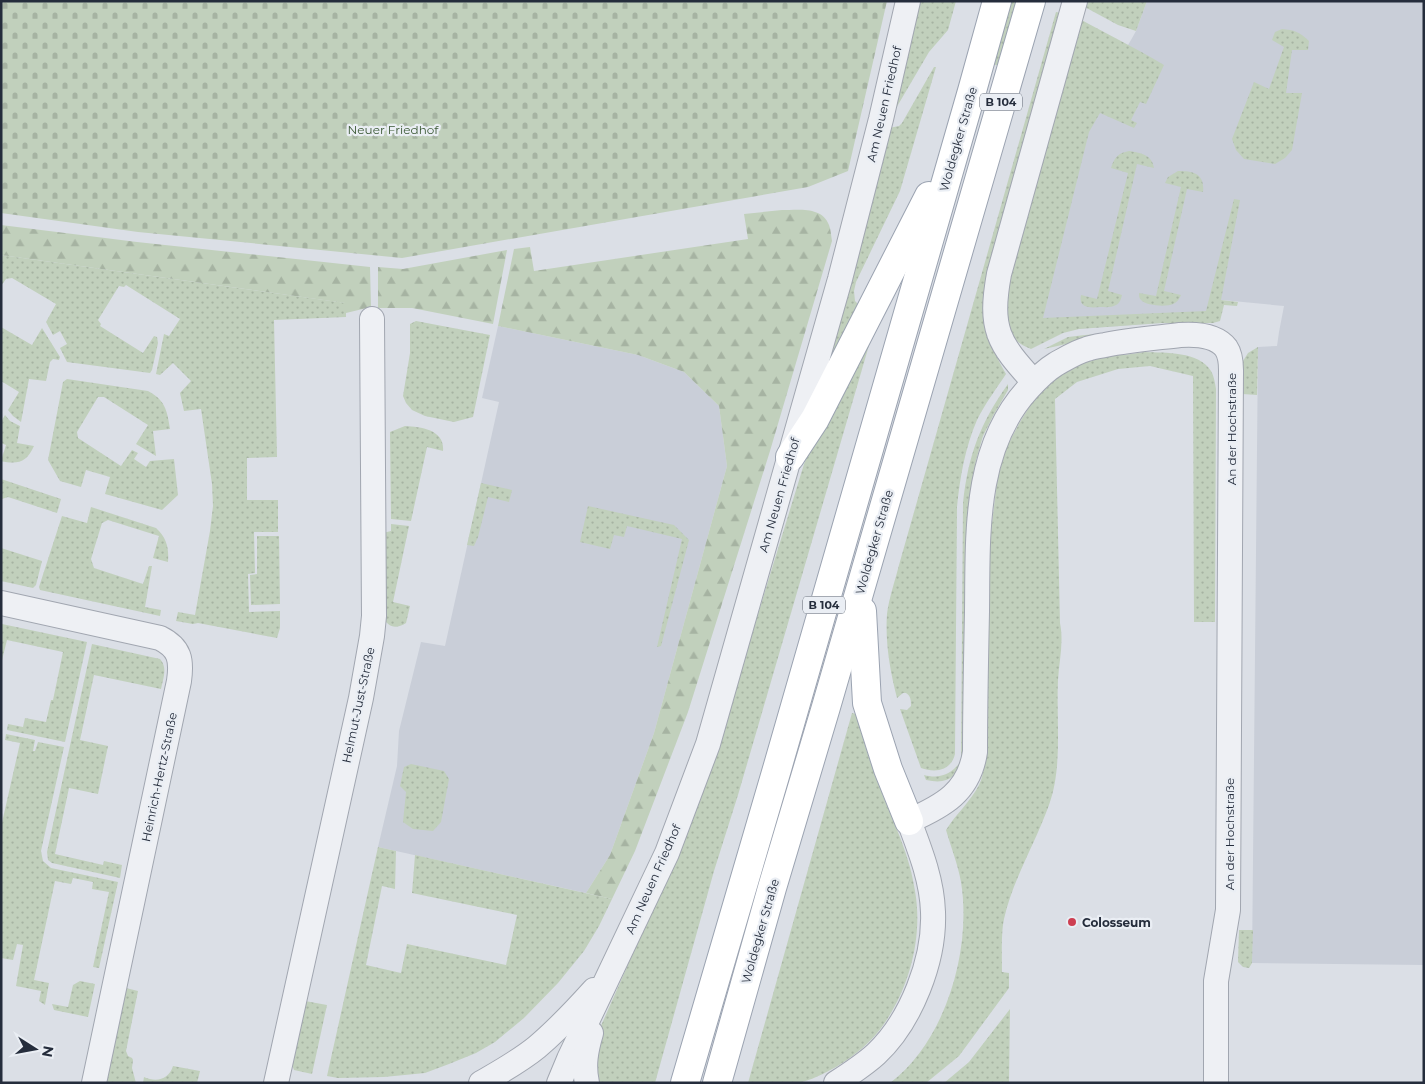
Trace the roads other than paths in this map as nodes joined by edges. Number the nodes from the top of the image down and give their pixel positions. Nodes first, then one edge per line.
1 (908, 1) edge
2 (997, 1) edge
3 (1031, 1) edge
4 (1075, 1) edge
5 (960, 134) junction
6 (372, 319) dead end
7 (1034, 382) junction
8 (790, 458) junction
9 (860, 588) junction
10 (1, 603) edge
11 (909, 821) junction
12 (609, 974) junction
13 (719, 1078) edge
14 (686, 1079) edge
15 (94, 1083) edge
16 (276, 1083) edge
17 (481, 1083) edge
18 (559, 1083) edge
19 (587, 1083) edge
20 (836, 1083) edge
21 (1216, 1083) edge

1 - 8 street, Am Neuen Friedhof
2 - 5 main road, Woldegker Straße / B 104
3 - 9 main road, Woldegker Straße / B 104
4 - 7 street
5 - 8 main road
5 - 14 main road, Woldegker Straße / B 104
6 - 16 street, Helmut-Just-Straße
7 - 11 street, An der Hochstraße
7 - 21 street, An der Hochstraße
8 - 12 street, Am Neuen Friedhof
9 - 11 main road
9 - 13 main road, Woldegker Straße / B 104
10 - 15 street, Heinrich-Hertz-Straße
11 - 20 street
12 - 17 street
12 - 18 street
12 - 19 street

